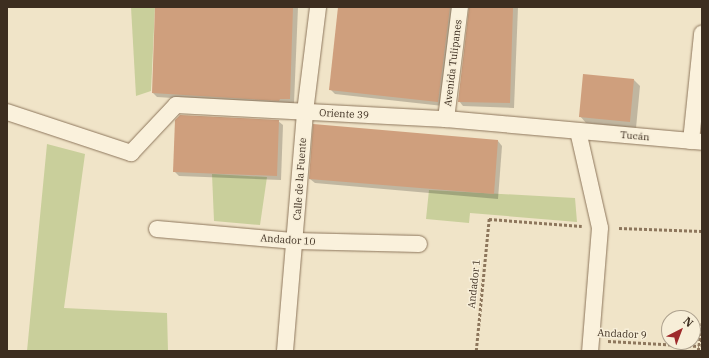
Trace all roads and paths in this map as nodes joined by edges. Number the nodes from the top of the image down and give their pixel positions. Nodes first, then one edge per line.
1 (318, 7) edge
2 (460, 7) edge
3 (702, 34) edge
4 (7, 112) edge
5 (305, 112) junction
6 (446, 119) junction
7 (578, 131) junction
8 (697, 142) edge
9 (489, 219) dead end
10 (157, 229) dead end
11 (295, 241) junction
12 (419, 244) dead end
13 (591, 346) edge
14 (661, 346) edge
15 (284, 351) edge
16 (476, 351) edge

1 - 5 street, Calle de la Fuente
2 - 6 street, Avenida Tulipanes
3 - 8 street
4 - 5 street, Oriente 39
5 - 6 street, Oriente 39
5 - 11 street, Calle de la Fuente
6 - 7 street, Oriente 39
7 - 8 street, Tucán
7 - 13 street
9 - 16 path, Andador 1
10 - 11 street, Andador 10
11 - 12 street, Andador 10
11 - 15 street, Calle de la Fuente
13 - 14 path, Andador 9

